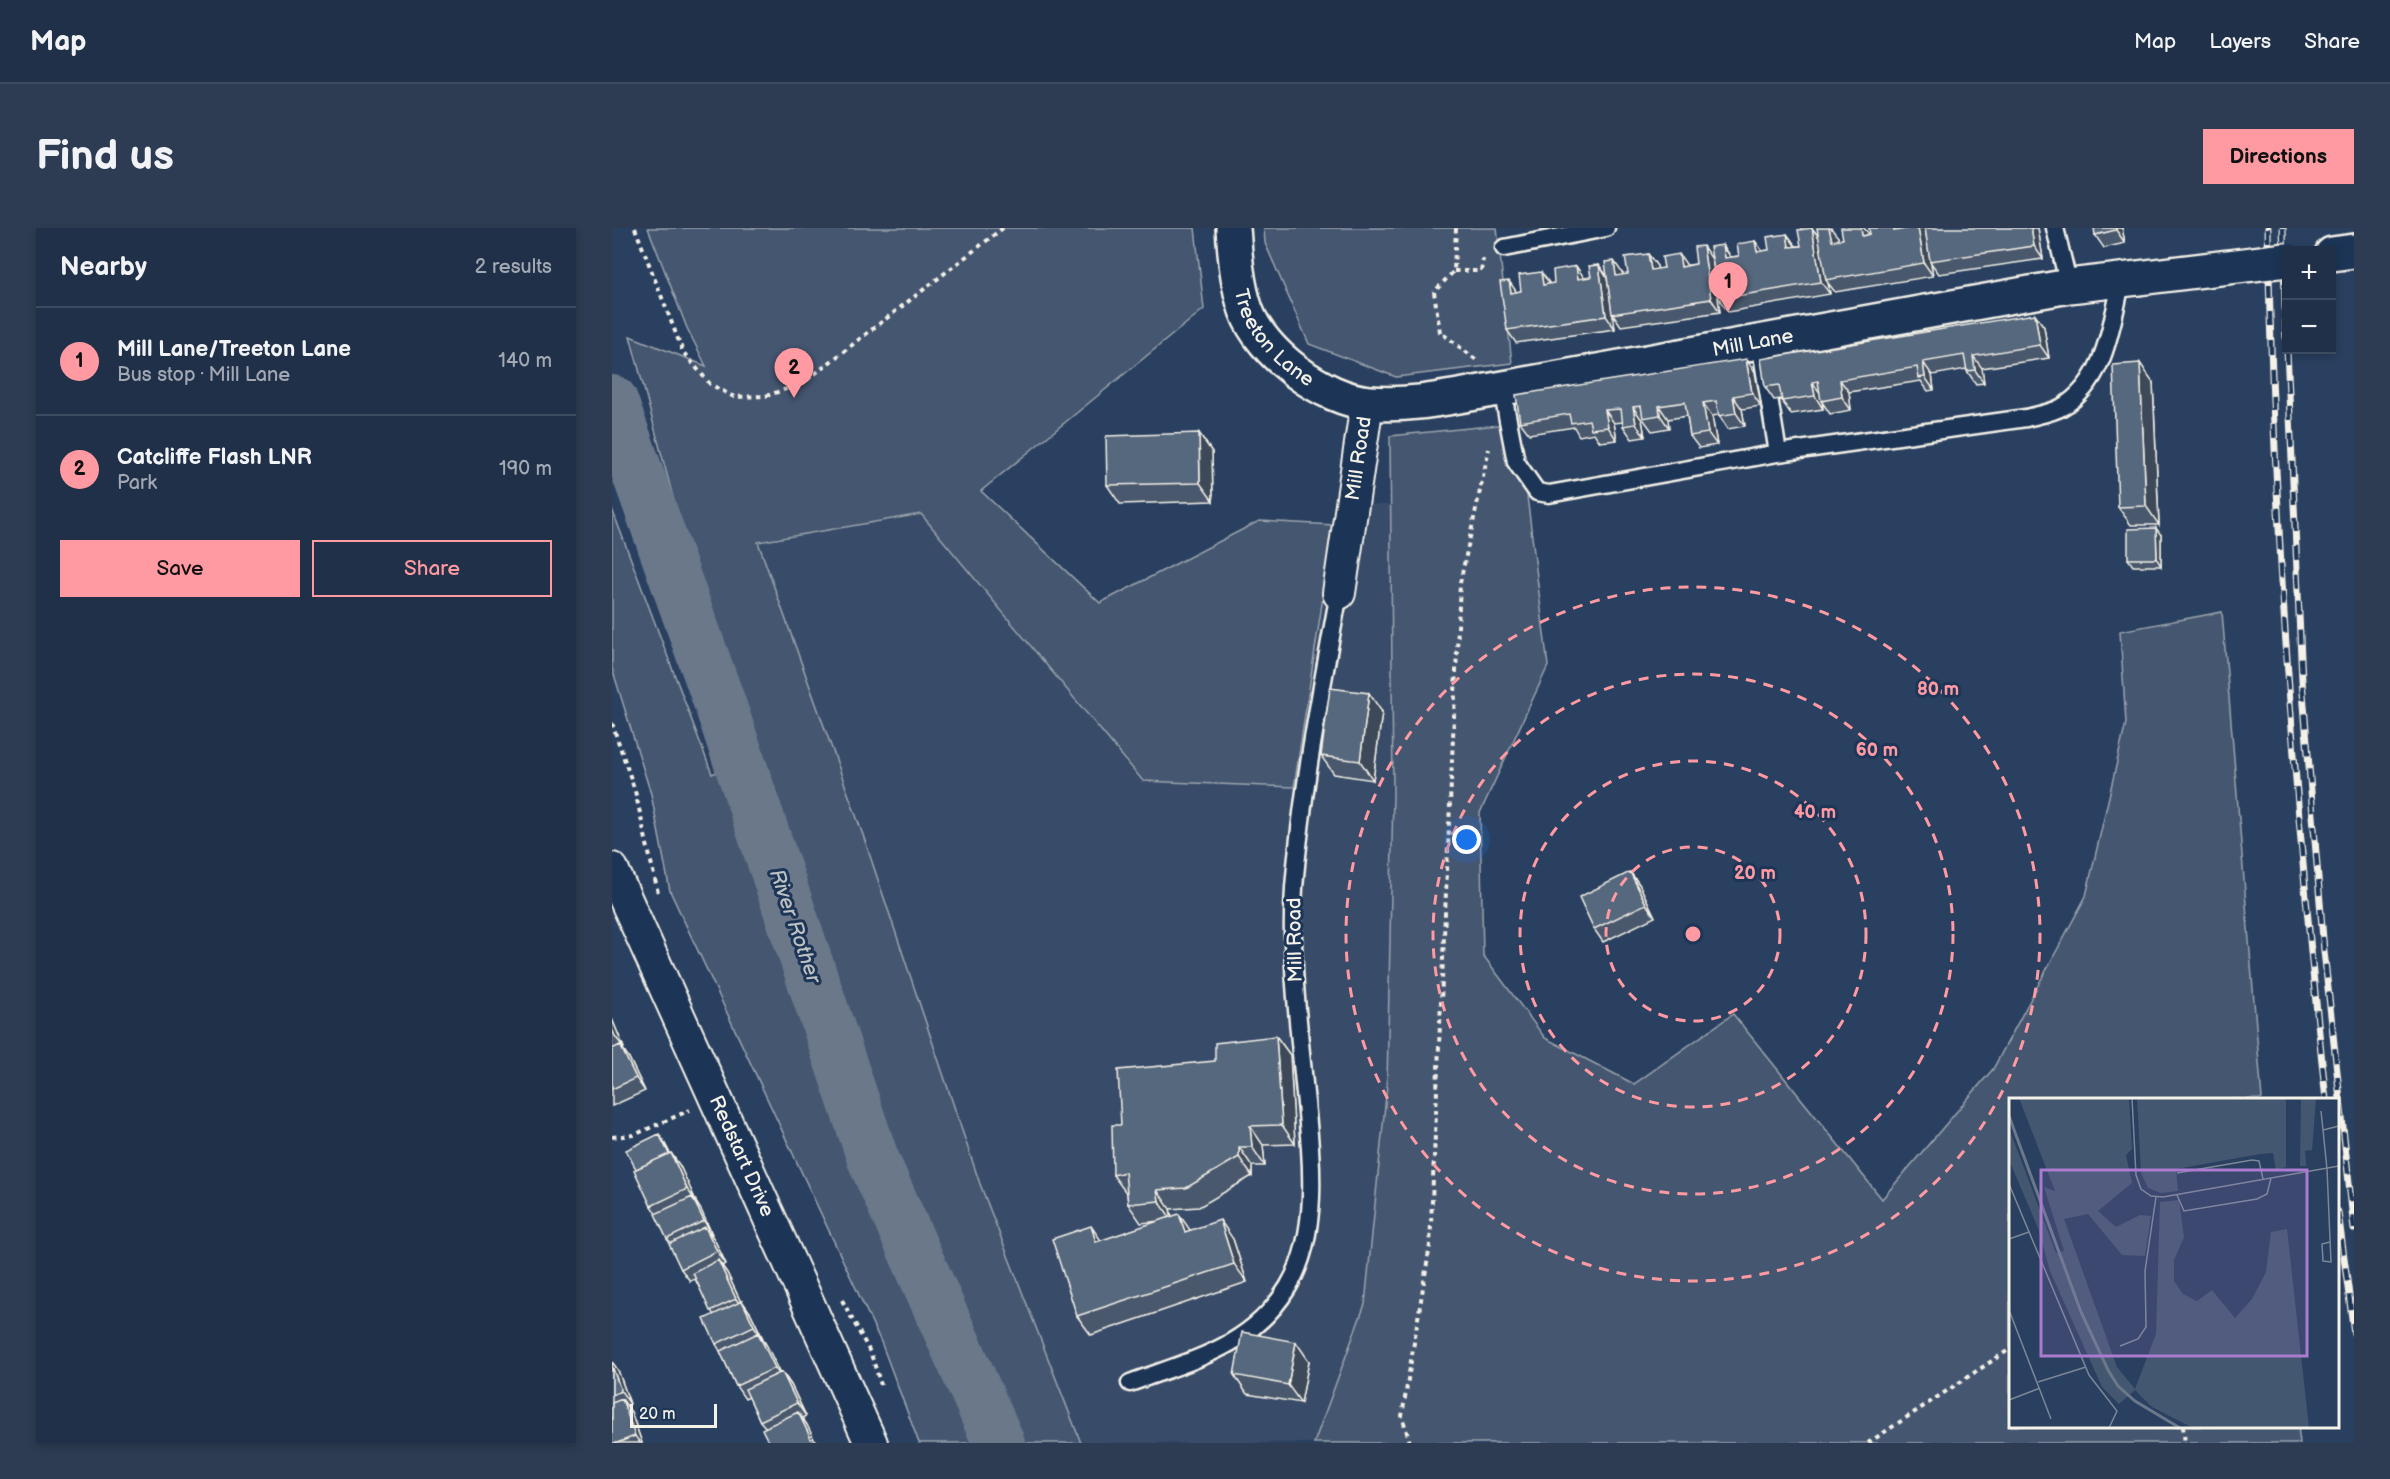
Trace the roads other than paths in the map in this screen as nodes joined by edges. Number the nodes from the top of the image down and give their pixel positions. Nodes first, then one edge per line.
1 (1233, 228) edge
2 (1606, 228) edge
3 (2055, 228) edge
4 (1504, 248) road end
5 (2354, 251) edge
6 (2336, 253) edge
7 (2282, 260) edge
8 (2130, 279) junction
9 (2069, 286) junction
10 (1760, 342) junction
11 (1502, 389) junction
12 (1367, 404) junction
13 (1778, 453) junction
14 (1339, 593) joint
15 (612, 868) edge
16 (1130, 1383) dead end
17 (871, 1443) edge

1 - 12 main road, Treeton Lane
2 - 4 lane
3 - 9 lane
5 - 6 main road
7 - 8 main road, Mill Lane, bridge
8 - 9 main road, Mill Lane
8 - 13 lane
9 - 10 main road, Mill Lane
10 - 11 main road, Mill Lane
10 - 13 lane
11 - 12 main road, Mill Lane
11 - 13 lane
12 - 14 street, Mill Road
14 - 16 lane, Mill Road
15 - 17 street, Redstart Drive

